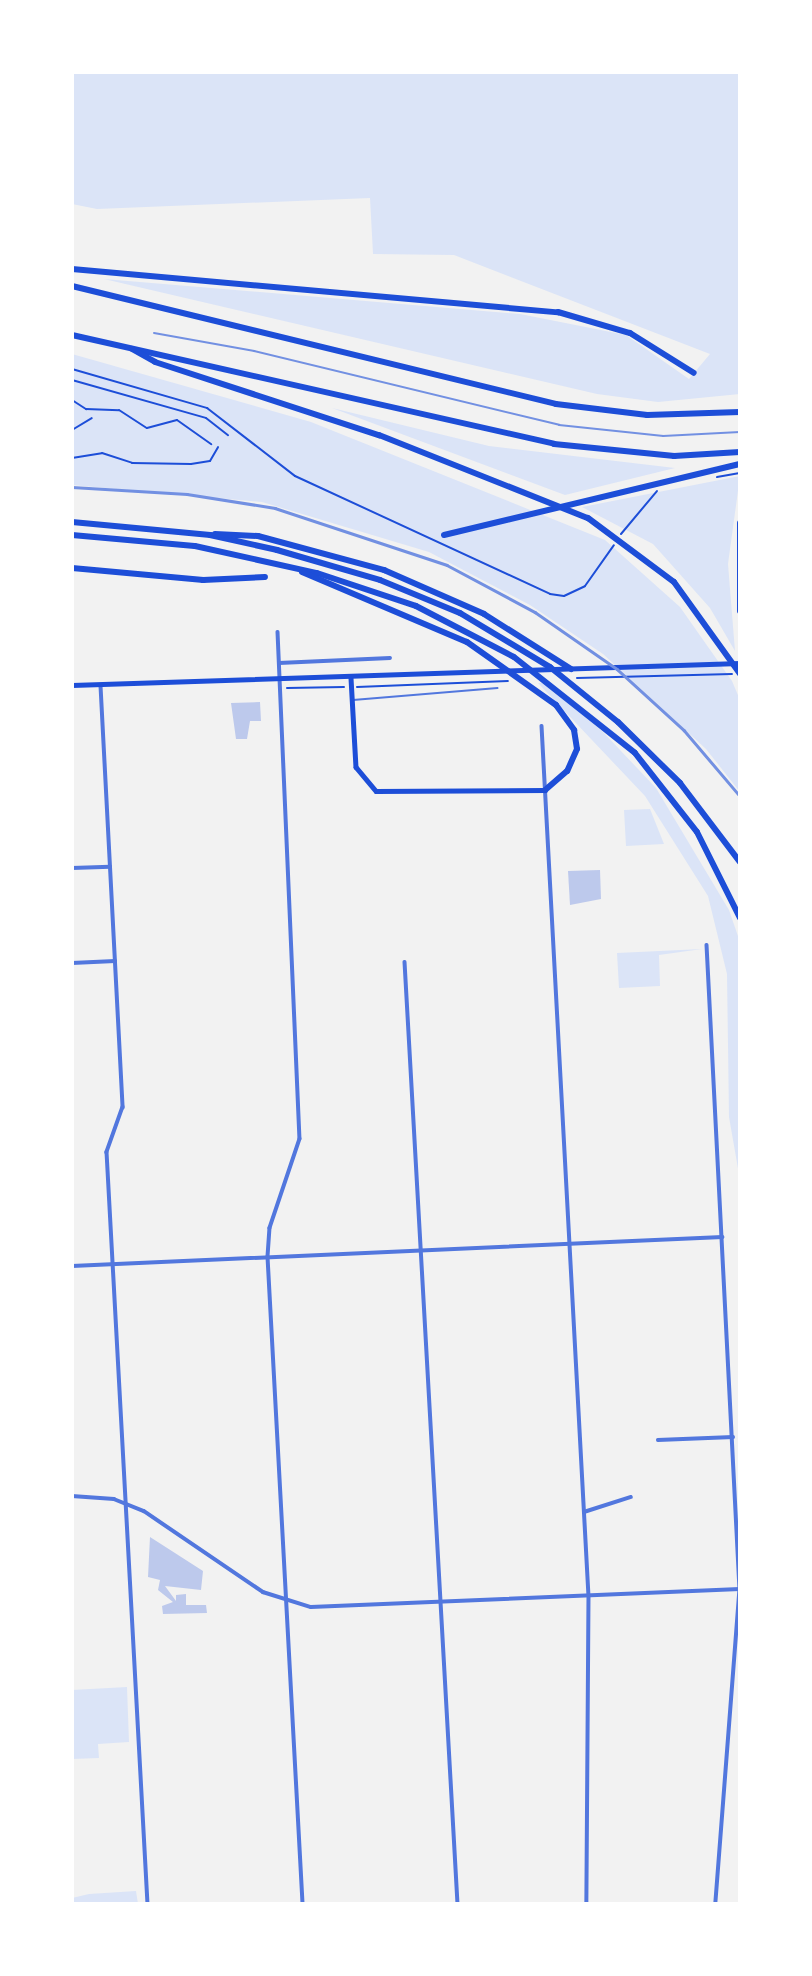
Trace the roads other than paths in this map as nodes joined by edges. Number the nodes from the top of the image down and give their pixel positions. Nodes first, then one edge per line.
1 (72, 269) edge
2 (72, 286) edge
3 (72, 334) edge
4 (132, 349) junction
5 (694, 373) dead end
6 (740, 412) edge
7 (740, 452) edge
8 (740, 464) edge
9 (72, 522) edge
10 (740, 523) edge
11 (72, 535) edge
12 (211, 535) junction
13 (444, 535) dead end
14 (291, 566) junction
15 (72, 568) edge
16 (265, 577) dead end
17 (740, 611) edge
18 (278, 632) dead end
19 (390, 658) dead end
20 (279, 663) junction
21 (740, 663) edge
22 (571, 669) junction
23 (740, 674) edge
24 (351, 678) junction
25 (278, 680) junction
26 (72, 685) edge
27 (101, 686) junction
28 (498, 688) dead end
29 (352, 700) junction
30 (542, 726) dead end
31 (545, 790) junction
32 (740, 862) edge
33 (110, 867) junction
34 (72, 868) edge
35 (740, 918) edge
36 (707, 945) dead end
37 (115, 961) junction
38 (405, 962) dead end
39 (72, 963) edge
40 (722, 1237) junction
41 (570, 1244) junction
42 (423, 1251) junction
43 (268, 1257) junction
44 (114, 1264) junction
45 (72, 1266) edge
46 (733, 1437) junction
47 (658, 1440) dead end
48 (72, 1496) edge
49 (631, 1497) dead end
50 (126, 1503) junction
51 (584, 1512) junction
52 (740, 1589) edge
53 (589, 1596) junction
54 (286, 1602) junction
55 (442, 1603) junction
56 (148, 1904) edge
57 (303, 1904) edge
58 (458, 1904) edge
59 (587, 1904) edge
60 (716, 1904) edge

1 - 5 highway
2 - 6 highway
3 - 4 highway
4 - 7 highway
4 - 23 highway
8 - 13 highway
9 - 12 highway
10 - 17 highway
11 - 14 highway
12 - 22 highway
12 - 32 highway
14 - 31 highway
14 - 35 highway
15 - 16 highway
18 - 20 street
19 - 20 street
20 - 25 street
21 - 22 main road
22 - 24 main road
24 - 25 main road
24 - 29 main road
25 - 27 main road
25 - 43 street
26 - 27 main road
27 - 33 street
28 - 29 lane
29 - 31 main road
30 - 31 street
31 - 41 street
33 - 34 street
33 - 37 street
36 - 40 street
37 - 39 street
37 - 44 street
38 - 42 street
40 - 41 street
40 - 46 street
41 - 42 street
41 - 51 street
42 - 43 street
42 - 55 street
43 - 44 street
43 - 54 street
44 - 45 street
44 - 50 street
46 - 47 street
46 - 52 street
48 - 50 street
49 - 51 street
50 - 54 street
50 - 56 street
51 - 53 street
52 - 53 street
52 - 60 street
53 - 55 street
53 - 59 street
54 - 55 street
54 - 57 street
55 - 58 street

